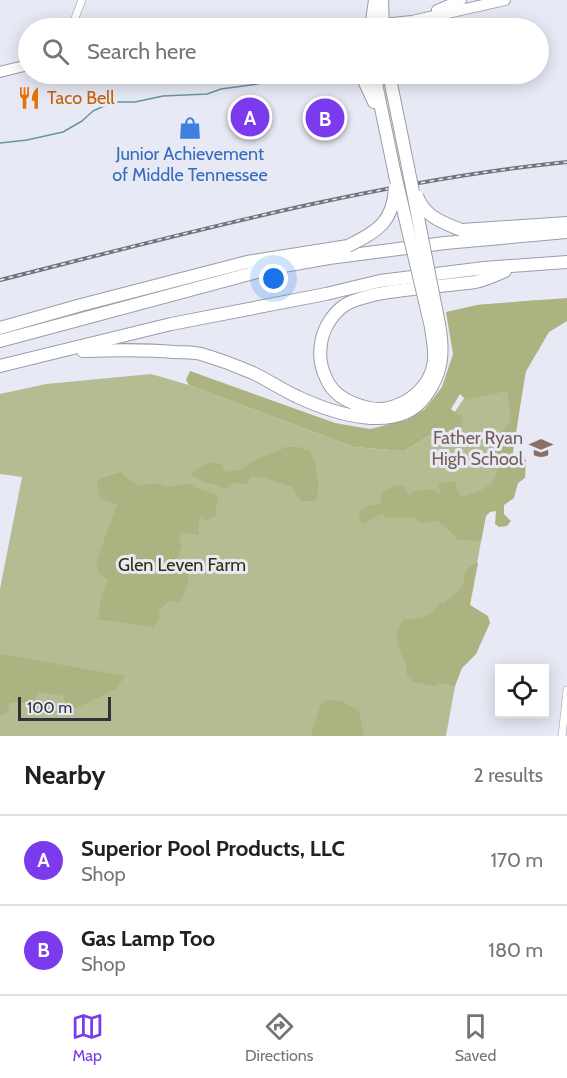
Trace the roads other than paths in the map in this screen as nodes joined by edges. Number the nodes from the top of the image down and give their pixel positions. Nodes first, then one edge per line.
1 (82, 0) edge
2 (375, 0) edge
3 (382, 0) edge
4 (461, 0) edge
5 (505, 0) edge
6 (75, 18) edge
7 (372, 18) edge
8 (383, 18) edge
9 (419, 18) edge
10 (425, 18) edge
11 (18, 68) edge
12 (0, 72) edge
13 (366, 84) edge
14 (376, 84) edge
15 (391, 84) edge
16 (385, 134) junction
17 (409, 172) junction
18 (395, 175) junction
19 (567, 223) edge
20 (567, 232) edge
21 (567, 262) edge
22 (518, 266) junction
23 (435, 325) junction
24 (0, 328) edge
25 (0, 341) edge
26 (52, 352) junction
27 (0, 366) edge
28 (567, 690) edge
29 (562, 736) edge

1 - 6 street
2 - 7 highway, bridge
3 - 8 highway, bridge
4 - 9 main road
5 - 10 main road
11 - 12 main road
13 - 16 highway
14 - 16 highway
15 - 17 highway
16 - 18 highway
17 - 19 highway, bridge
17 - 23 highway, bridge
18 - 23 highway, bridge
18 - 24 highway, bridge
20 - 25 highway
21 - 22 highway
22 - 23 highway
22 - 26 highway
23 - 26 highway
26 - 27 highway
28 - 29 street

